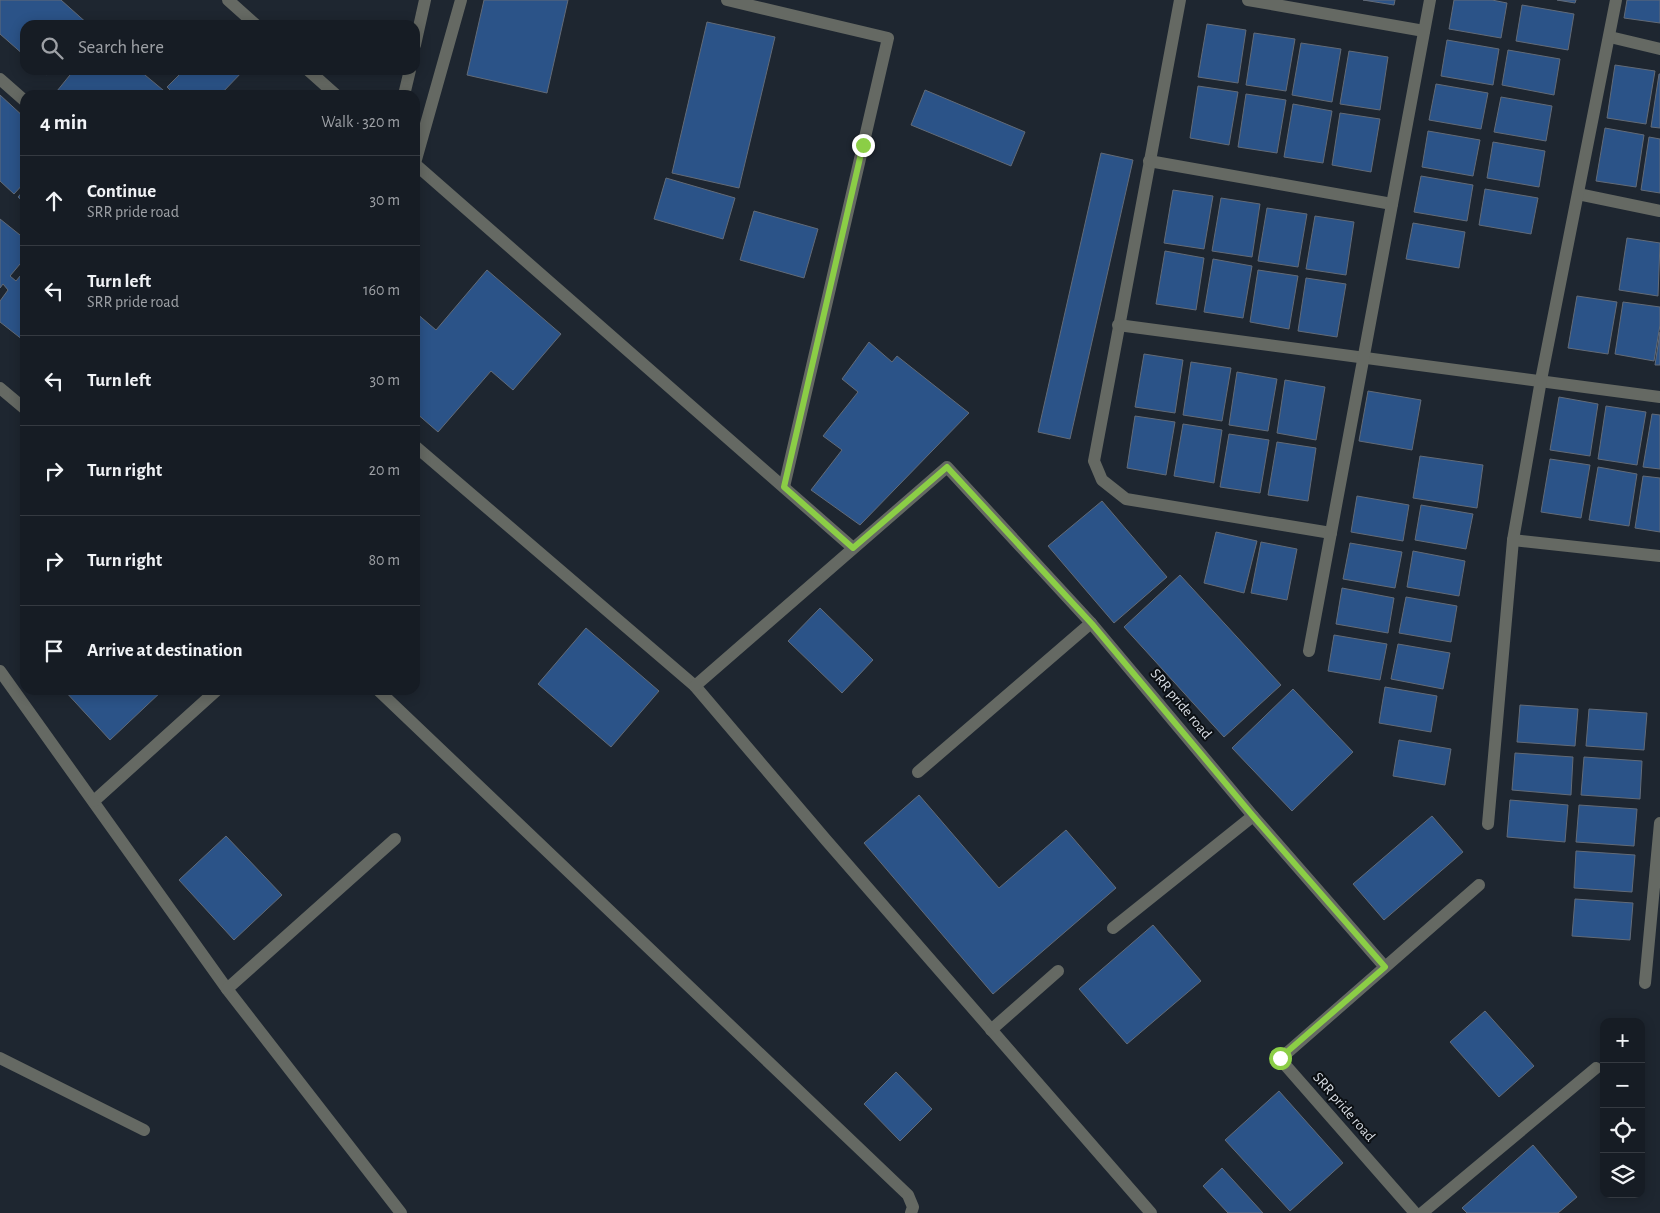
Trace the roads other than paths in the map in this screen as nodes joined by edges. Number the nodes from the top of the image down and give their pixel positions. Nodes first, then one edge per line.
1 (228, 0) edge
2 (425, 0) edge
3 (461, 0) edge
4 (727, 0) edge
5 (1180, 0) edge
6 (1248, 0) edge
7 (1430, 0) edge
8 (1616, 0) edge
9 (250, 20) edge
10 (420, 22) edge
11 (1424, 31) junction
12 (1610, 37) junction
13 (1660, 49) edge
14 (314, 75) edge
15 (409, 75) edge
16 (0, 79) edge
17 (330, 90) edge
18 (405, 90) edge
19 (20, 97) edge
20 (420, 145) edge
21 (1149, 161) junction
22 (420, 167) edge
23 (1578, 194) junction
24 (1392, 204) junction
25 (1660, 211) edge
26 (1118, 325) junction
27 (1363, 357) junction
28 (1541, 380) junction
29 (0, 388) edge
30 (1660, 396) edge
31 (20, 405) edge
32 (420, 450) edge
33 (784, 487) junction
34 (1331, 533) junction
35 (1513, 540) junction
36 (853, 548) junction
37 (1660, 556) edge
38 (1092, 624) junction
39 (1309, 651) dead end
40 (0, 671) edge
41 (695, 686) junction
42 (211, 695) edge
43 (383, 695) edge
44 (918, 772) dead end
45 (94, 801) junction
46 (1253, 816) junction
47 (1660, 823) edge
48 (1488, 824) dead end
49 (395, 839) dead end
50 (1478, 885) dead end
51 (1114, 928) dead end
52 (1385, 967) junction
53 (1058, 971) dead end
54 (1645, 983) dead end
55 (227, 989) junction
56 (991, 1030) junction
57 (0, 1058) edge
58 (1596, 1068) dead end
59 (144, 1130) dead end
60 (401, 1213) edge
61 (911, 1213) edge
62 (1151, 1213) edge
63 (1415, 1213) edge
64 (1422, 1213) edge

1 - 9 street
2 - 10 street
3 - 20 street
4 - 33 street
5 - 21 street
6 - 11 street
7 - 11 street
8 - 12 street
11 - 24 street
12 - 13 street
12 - 23 street
14 - 17 street
15 - 18 street
16 - 19 street
21 - 24 street
21 - 26 street
22 - 33 street
23 - 25 street
23 - 28 street
24 - 27 street
26 - 27 street
26 - 34 street
27 - 28 street
27 - 34 street
28 - 30 street
28 - 35 street
29 - 31 street
32 - 41 street
33 - 36 street
34 - 39 street
35 - 37 street
35 - 48 street
36 - 38 street, SRR pride road
36 - 41 street
38 - 44 street
38 - 46 street, SRR pride road
40 - 45 street
41 - 56 street
42 - 45 street
43 - 61 street
45 - 55 street
46 - 51 street
46 - 52 street, SRR pride road
47 - 54 street
49 - 55 street
50 - 52 street, SRR pride road
52 - 63 street, SRR pride road
53 - 56 street
55 - 60 street
56 - 62 street
57 - 59 street
58 - 64 street

